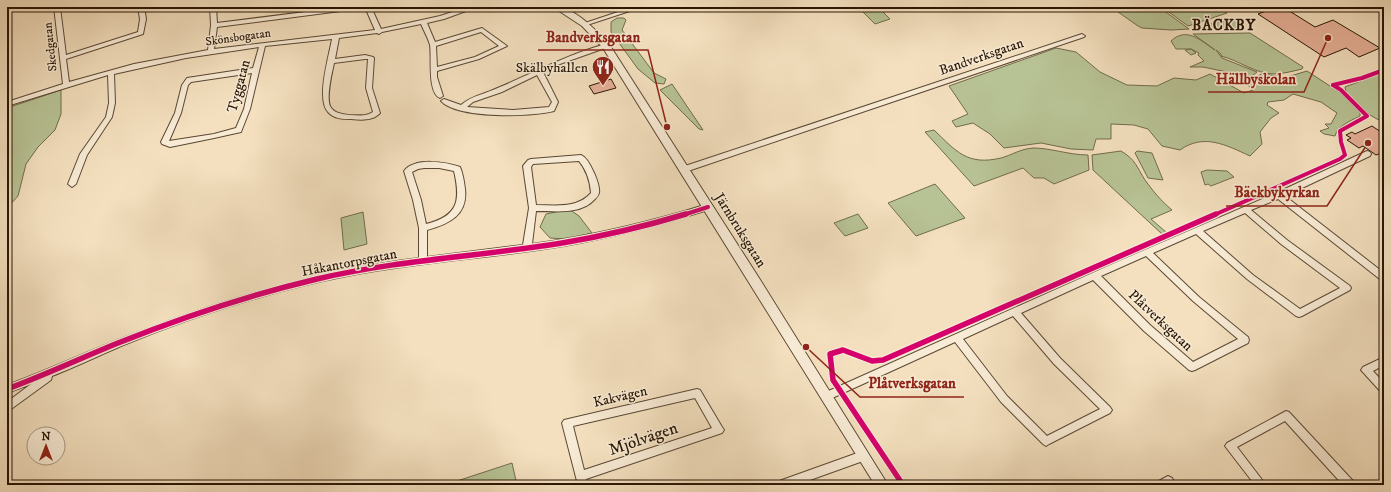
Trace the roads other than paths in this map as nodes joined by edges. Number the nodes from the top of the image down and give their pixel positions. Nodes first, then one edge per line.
1 (57, 7) edge
2 (141, 7) edge
3 (213, 7) edge
4 (356, 7) edge
5 (368, 7) edge
6 (474, 7) edge
7 (556, 7) edge
8 (639, 7) edge
9 (424, 23) junction
10 (585, 24) junction
11 (214, 26) junction
12 (379, 32) junction
13 (1082, 36) dead end
14 (336, 37) junction
15 (264, 44) junction
16 (433, 45) junction
17 (606, 46) junction
18 (212, 51) junction
19 (62, 58) junction
20 (332, 61) junction
21 (256, 70) junction
22 (434, 70) junction
23 (539, 72) junction
24 (111, 73) junction
25 (66, 85) junction
26 (7, 104) edge
27 (462, 108) junction
28 (1367, 154) dead end
29 (685, 169) junction
30 (72, 184) dead end
31 (1278, 195) junction
32 (708, 207) junction
33 (533, 208) junction
34 (1246, 210) junction
35 (423, 228) junction
36 (1198, 231) junction
37 (527, 248) junction
38 (1148, 253) junction
39 (423, 261) junction
40 (1095, 276) junction
41 (1384, 278) edge
42 (1015, 312) junction
43 (957, 338) junction
44 (1384, 360) edge
45 (57, 370) junction
46 (7, 389) edge
47 (1384, 389) edge
48 (827, 396) junction
49 (7, 408) edge
50 (715, 431) joint
51 (863, 456) junction
52 (582, 481) edge
53 (782, 485) edge
54 (882, 485) edge
55 (1161, 485) edge
56 (1171, 485) edge
57 (1261, 485) edge
58 (1350, 485) edge

1 - 19 street, Skedgatan
2 - 19 street
3 - 11 street
4 - 11 street
5 - 12 street
6 - 9 street, Skönsbogatan
7 - 10 street, Järnbruksgatan
8 - 10 street
9 - 12 street, Skönsbogatan
9 - 16 street
10 - 17 street, Järnbruksgatan
11 - 18 street
12 - 14 street, Skönsbogatan
13 - 29 street, Bandverksgatan
14 - 15 street, Skönsbogatan
14 - 20 street
15 - 18 street, Skönsbogatan
15 - 21 street, Tyggatan
16 - 22 street
16 - 22 street
17 - 23 street
17 - 29 street, Järnbruksgatan
18 - 24 street, Skönsbogatan
19 - 25 street, Skedgatan
20 - 20 street
21 - 21 street, Tyggatan
22 - 27 street
23 - 27 street
23 - 27 street
24 - 25 street, Skönsbogatan
24 - 30 street
25 - 26 street, Skönsbogatan
28 - 31 street
29 - 32 street, Järnbruksgatan
31 - 34 street
31 - 41 street
32 - 37 street, Håkantorpsgatan
32 - 48 street, Järnbruksgatan
33 - 33 street
33 - 37 street
34 - 36 street
34 - 36 street
35 - 35 street
35 - 39 street
36 - 38 street
37 - 39 street, Håkantorpsgatan
38 - 40 street
38 - 40 street, Plåtverksgatan
39 - 45 street, Håkantorpsgatan
40 - 42 street
42 - 43 street
42 - 43 street
43 - 48 street
44 - 47 street
45 - 46 street, Håkantorpsgatan
45 - 49 street, Håkantorpsgatan
48 - 51 street, Järnbruksgatan
50 - 52 street, Mjölvägen
50 - 52 street, Kakvägen
51 - 53 street
51 - 54 street, Järnbruksgatan
55 - 56 street
57 - 58 street

